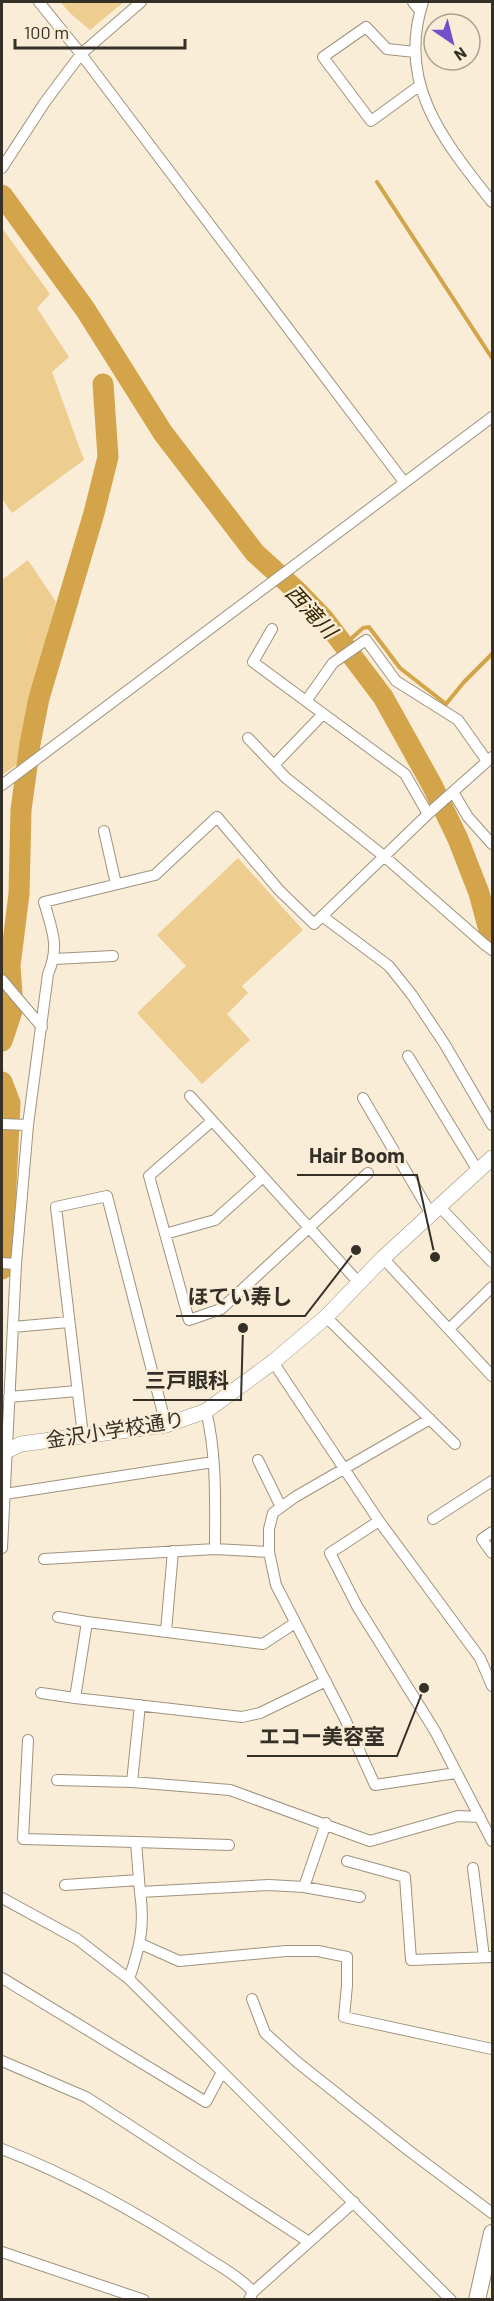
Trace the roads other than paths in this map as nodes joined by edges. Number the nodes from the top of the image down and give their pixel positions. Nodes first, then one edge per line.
1 (39, 2) edge
2 (141, 2) edge
3 (413, 2) edge
4 (422, 6) edge
5 (415, 52) junction
6 (81, 54) junction
7 (419, 86) junction
8 (2, 168) edge
9 (492, 202) edge
10 (492, 417) edge
11 (404, 482) junction
12 (272, 629) dead end
13 (306, 701) junction
14 (323, 714) junction
15 (248, 738) dead end
16 (490, 759) edge
17 (274, 765) junction
18 (2, 785) edge
19 (451, 794) junction
20 (430, 812) junction
21 (104, 831) dead end
22 (492, 844) edge
23 (385, 857) junction
24 (116, 884) junction
25 (322, 916) junction
26 (488, 947) edge
27 (113, 956) dead end
28 (54, 959) junction
29 (3, 981) edge
30 (42, 1027) junction
31 (408, 1056) dead end
32 (190, 1096) dead end
33 (363, 1098) dead end
34 (212, 1121) junction
35 (5, 1124) edge
36 (28, 1125) junction
37 (492, 1125) edge
38 (492, 1158) edge
39 (478, 1171) junction
40 (368, 1173) dead end
41 (263, 1177) junction
42 (435, 1210) junction
43 (310, 1229) junction
44 (165, 1234) junction
45 (383, 1258) junction
46 (492, 1262) edge
47 (8, 1263) edge
48 (359, 1283) junction
49 (492, 1287) edge
50 (326, 1317) junction
51 (69, 1322) junction
52 (14, 1326) junction
53 (449, 1329) junction
54 (273, 1362) junction
55 (492, 1376) edge
56 (77, 1391) junction
57 (9, 1397) junction
58 (206, 1411) junction
59 (430, 1419) junction
60 (166, 1425) junction
61 (83, 1436) junction
62 (455, 1444) dead end
63 (4, 1451) edge
64 (258, 1460) dead end
65 (213, 1462) junction
66 (343, 1468) junction
67 (492, 1481) edge
68 (5, 1494) junction
69 (281, 1506) junction
70 (434, 1519) dead end
71 (379, 1521) junction
72 (492, 1532) edge
73 (2, 1548) edge
74 (215, 1549) junction
75 (173, 1551) junction
76 (269, 1552) junction
77 (492, 1553) edge
78 (44, 1559) dead end
79 (58, 1617) dead end
80 (87, 1622) junction
81 (296, 1623) junction
82 (166, 1631) junction
83 (326, 1680) junction
84 (492, 1686) edge
85 (41, 1693) dead end
86 (75, 1698) junction
87 (140, 1705) junction
88 (28, 1740) dead end
89 (456, 1773) junction
90 (57, 1780) dead end
91 (132, 1782) junction
92 (480, 1817) junction
93 (326, 1823) junction
94 (492, 1841) edge
95 (136, 1842) junction
96 (229, 1845) dead end
97 (347, 1861) dead end
98 (473, 1868) dead end
99 (139, 1880) junction
100 (64, 1885) dead end
101 (304, 1887) junction
102 (140, 1892) junction
103 (360, 1897) dead end
104 (2, 1898) edge
105 (141, 1944) junction
106 (488, 1957) edge
107 (2, 1978) edge
108 (129, 1979) junction
109 (252, 1999) dead end
110 (492, 2049) edge
111 (2, 2061) edge
112 (222, 2072) junction
113 (2, 2149) edge
114 (354, 2202) junction
115 (492, 2213) edge
116 (492, 2233) edge
117 (309, 2242) junction
118 (2, 2252) edge
119 (488, 2281) edge
120 (251, 2296) edge
121 (144, 2300) edge
122 (451, 2300) edge
123 (477, 2300) edge

1 - 6 street
2 - 6 street
3 - 4 street
4 - 5 street
5 - 7 street
5 - 7 street
6 - 8 street
6 - 11 street
7 - 9 street
10 - 11 street
11 - 18 street
12 - 13 street
13 - 14 street
13 - 16 street
14 - 17 street
14 - 20 street
15 - 17 street
16 - 19 street
17 - 23 street
19 - 20 street
19 - 22 street
20 - 23 street
21 - 24 street
23 - 25 street
23 - 26 street
24 - 25 street
24 - 28 street
25 - 37 street
27 - 28 street
28 - 30 street
29 - 30 street
30 - 36 street
31 - 39 street
32 - 34 street
33 - 42 street
34 - 41 street
34 - 44 street
35 - 36 street
36 - 47 street
38 - 39 street, 金沢小学校通り
39 - 42 street, 金沢小学校通り
40 - 43 street
41 - 43 street
41 - 44 street
42 - 45 street, 金沢小学校通り
42 - 46 street
43 - 44 street
43 - 48 street
45 - 48 street, 金沢小学校通り
45 - 53 street
47 - 52 street
48 - 50 street, 金沢小学校通り
49 - 53 street
50 - 54 street, 金沢小学校通り
50 - 59 street
51 - 52 street
51 - 56 street
51 - 60 street
52 - 57 street
53 - 55 street
54 - 58 street, 金沢小学校通り
54 - 66 street
56 - 57 street
56 - 61 street
57 - 63 street
58 - 60 street, 金沢小学校通り
58 - 65 street
59 - 62 street
59 - 66 street
60 - 61 street, 金沢小学校通り
61 - 63 street, 金沢小学校通り
63 - 68 street
64 - 69 street
65 - 68 street
65 - 74 street
66 - 69 street
66 - 71 street
67 - 70 street
68 - 73 street
69 - 76 street
71 - 84 street
71 - 89 street
72 - 77 street
74 - 75 street
74 - 76 street
75 - 78 street
75 - 82 street
76 - 81 street
79 - 80 street
80 - 82 street
80 - 86 street
81 - 82 street
81 - 83 street
83 - 87 street
83 - 89 street
85 - 86 street
86 - 87 street
87 - 91 street
88 - 95 street
89 - 92 street
90 - 91 street
91 - 93 street
92 - 93 street
92 - 94 street
93 - 101 street
95 - 96 street
95 - 99 street
97 - 106 street
98 - 106 street
99 - 100 street
99 - 102 street
101 - 102 street
101 - 103 street
102 - 105 street
104 - 108 street
105 - 108 street
105 - 110 street
107 - 112 street
108 - 112 street
109 - 115 street
111 - 117 street
112 - 114 street
113 - 120 street
114 - 117 street
114 - 122 street
116 - 119 main road
117 - 120 street
118 - 121 street
119 - 123 main road

